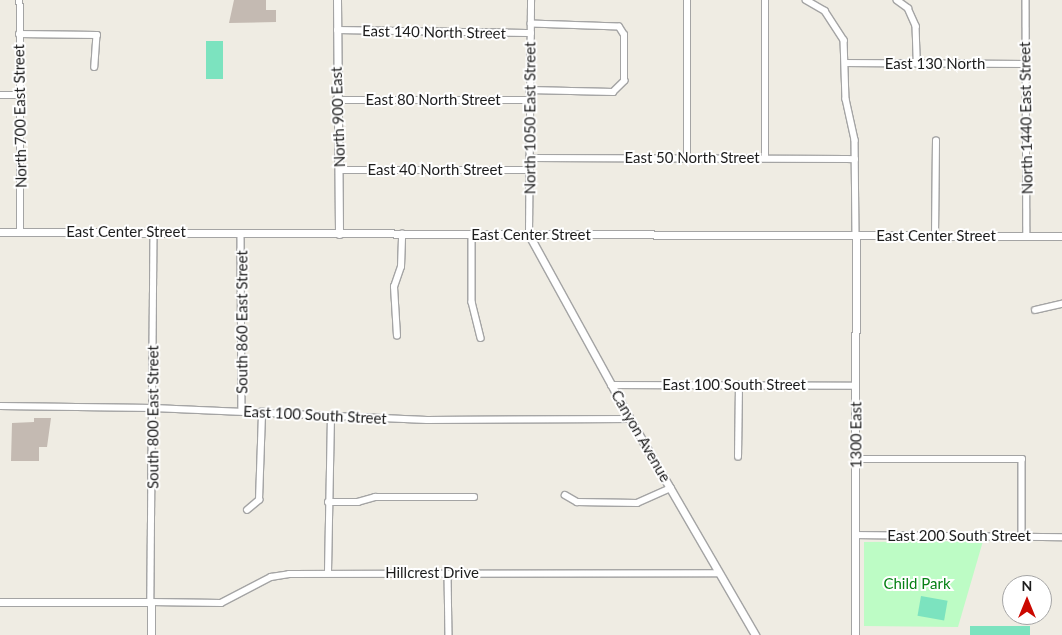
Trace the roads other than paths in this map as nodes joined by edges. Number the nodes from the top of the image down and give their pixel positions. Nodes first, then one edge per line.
1 (20, 0) edge
2 (338, 0) edge
3 (531, 0) edge
4 (687, 0) edge
5 (765, 0) edge
6 (806, 0) edge
7 (897, 0) edge
8 (1026, 0) edge
9 (531, 24) junction
10 (337, 30) junction
11 (531, 33) junction
12 (19, 34) junction
13 (845, 63) junction
14 (917, 63) junction
15 (1024, 64) junction
16 (95, 67) dead end
17 (529, 90) junction
18 (0, 95) edge
19 (19, 95) junction
20 (336, 100) junction
21 (529, 100) junction
22 (936, 141) dead end
23 (529, 158) junction
24 (687, 158) junction
25 (765, 158) junction
26 (855, 159) junction
27 (340, 170) junction
28 (530, 170) junction
29 (21, 231) junction
30 (0, 232) edge
31 (154, 232) junction
32 (241, 233) junction
33 (339, 234) junction
34 (402, 234) junction
35 (472, 235) junction
36 (529, 235) junction
37 (856, 236) junction
38 (935, 236) junction
39 (1027, 236) junction
40 (1062, 236) edge
41 (1062, 304) edge
42 (1035, 310) dead end
43 (397, 336) dead end
44 (482, 338) dead end
45 (611, 385) junction
46 (739, 385) junction
47 (856, 386) junction
48 (0, 406) edge
49 (153, 408) junction
50 (242, 411) junction
51 (262, 412) junction
52 (331, 416) junction
53 (630, 419) junction
54 (738, 457) dead end
55 (856, 459) junction
56 (670, 488) junction
57 (565, 495) dead end
58 (474, 497) dead end
59 (328, 502) junction
60 (247, 510) dead end
61 (856, 535) junction
62 (1022, 536) junction
63 (1062, 537) edge
64 (328, 572) junction
65 (719, 573) junction
66 (448, 574) junction
67 (0, 602) edge
68 (152, 602) junction
69 (151, 635) edge
70 (448, 635) edge
71 (755, 635) edge
72 (855, 635) edge

1 - 12 street, North 700 East Street
2 - 10 street, North 900 East
3 - 9 street, North 1050 East Street
4 - 24 street
5 - 25 street
6 - 13 street
7 - 14 street
8 - 15 street, North 1440 East Street
9 - 11 street, North 1050 East Street
9 - 17 street
10 - 11 street, East 140 North Street
10 - 20 street, North 900 East
11 - 17 street, North 1050 East Street
12 - 16 street
12 - 19 street, North 700 East Street
13 - 14 street, East 130 North
13 - 26 street
14 - 15 street, East 130 North
15 - 39 street, North 1440 East Street
17 - 21 street, North 1050 East Street
18 - 19 street
19 - 29 street, North 700 East Street
20 - 21 street, East 80 North Street
20 - 27 street, North 900 East
21 - 23 street, North 1050 East Street
22 - 38 street
23 - 24 street, East 50 North Street
23 - 28 street, North 1050 East Street
24 - 25 street, East 50 North Street
25 - 26 street, East 50 North Street
26 - 37 street
27 - 28 street, East 40 North Street
27 - 33 street, North 900 East
28 - 36 street, North 1050 East Street
29 - 30 street, East Center Street
29 - 31 street, East Center Street
31 - 32 street, East Center Street
31 - 49 street, South 800 East Street
32 - 33 street, East Center Street
32 - 50 street, South 860 East Street
33 - 34 street, East Center Street
34 - 35 street, East Center Street
34 - 43 street
35 - 36 street, East Center Street
35 - 44 street
36 - 37 street, East Center Street
36 - 45 street, Canyon Avenue
37 - 38 street, East Center Street
37 - 47 street, 1300 East
38 - 39 street, East Center Street
39 - 40 street, East Center Street
41 - 42 street
45 - 46 street, East 100 South Street
45 - 53 street, Canyon Avenue
46 - 47 street, East 100 South Street
46 - 54 street
47 - 55 street, 1300 East
48 - 49 street, East 100 South Street
49 - 50 street, East 100 South Street
49 - 68 street, South 800 East Street
50 - 51 street, East 100 South Street
51 - 52 street, East 100 South Street
51 - 60 street
52 - 53 street, East 100 South Street
52 - 59 street
53 - 56 street, Canyon Avenue
55 - 61 street, 1300 East
55 - 62 street
56 - 57 street
56 - 65 street, Canyon Avenue
58 - 59 street
59 - 64 street
61 - 62 street, East 200 South Street
61 - 72 street, 1300 East
62 - 63 street, East 200 South Street
64 - 66 street, Hillcrest Drive
64 - 68 street, Hillcrest Drive
65 - 66 street, Hillcrest Drive
65 - 71 street, Canyon Avenue
66 - 70 street
67 - 68 street
68 - 69 street

